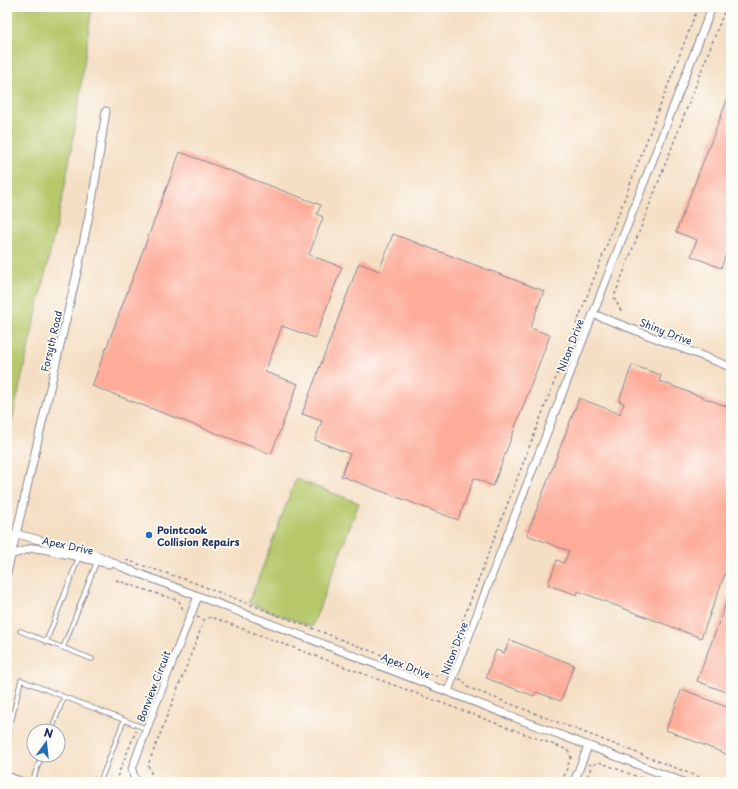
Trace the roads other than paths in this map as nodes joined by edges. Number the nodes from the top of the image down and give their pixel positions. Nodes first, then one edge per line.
1 (712, 7) edge
2 (106, 111) dead end
3 (593, 314) junction
4 (731, 367) edge
5 (17, 534) junction
6 (11, 555) junction
7 (79, 557) junction
8 (97, 561) junction
9 (122, 566) junction
10 (7, 573) edge
11 (198, 596) junction
12 (20, 632) dead end
13 (46, 642) junction
14 (63, 648) junction
15 (92, 659) dead end
16 (448, 691) junction
17 (64, 697) junction
18 (124, 720) junction
19 (54, 723) edge
20 (147, 729) junction
21 (7, 740) edge
22 (588, 746) junction
23 (39, 763) edge
24 (7, 774) edge
25 (27, 782) edge
26 (32, 782) edge
27 (100, 782) edge
28 (138, 782) edge
29 (574, 782) edge
30 (683, 782) edge

1 - 3 street, Niton Drive
2 - 5 street, Forsyth Road
3 - 4 street, Shiny Drive
3 - 16 street, Niton Drive
5 - 6 street, Forsyth Road
5 - 9 street, Apex Drive
6 - 7 street, Apex Drive
6 - 10 street, Forsyth Road
7 - 8 street, Apex Drive
7 - 13 lane
8 - 9 street, Apex Drive
8 - 14 lane
9 - 11 street, Apex Drive
11 - 16 street, Apex Drive
11 - 20 street, Bonview Circuit
12 - 13 lane
13 - 14 lane
14 - 15 lane
16 - 22 street, Apex Drive
17 - 18 lane
17 - 19 lane
17 - 21 lane
18 - 20 lane
18 - 27 lane
20 - 28 street, Bonview Circuit
22 - 29 street
22 - 30 street, Apex Drive
23 - 26 lane
24 - 25 lane

